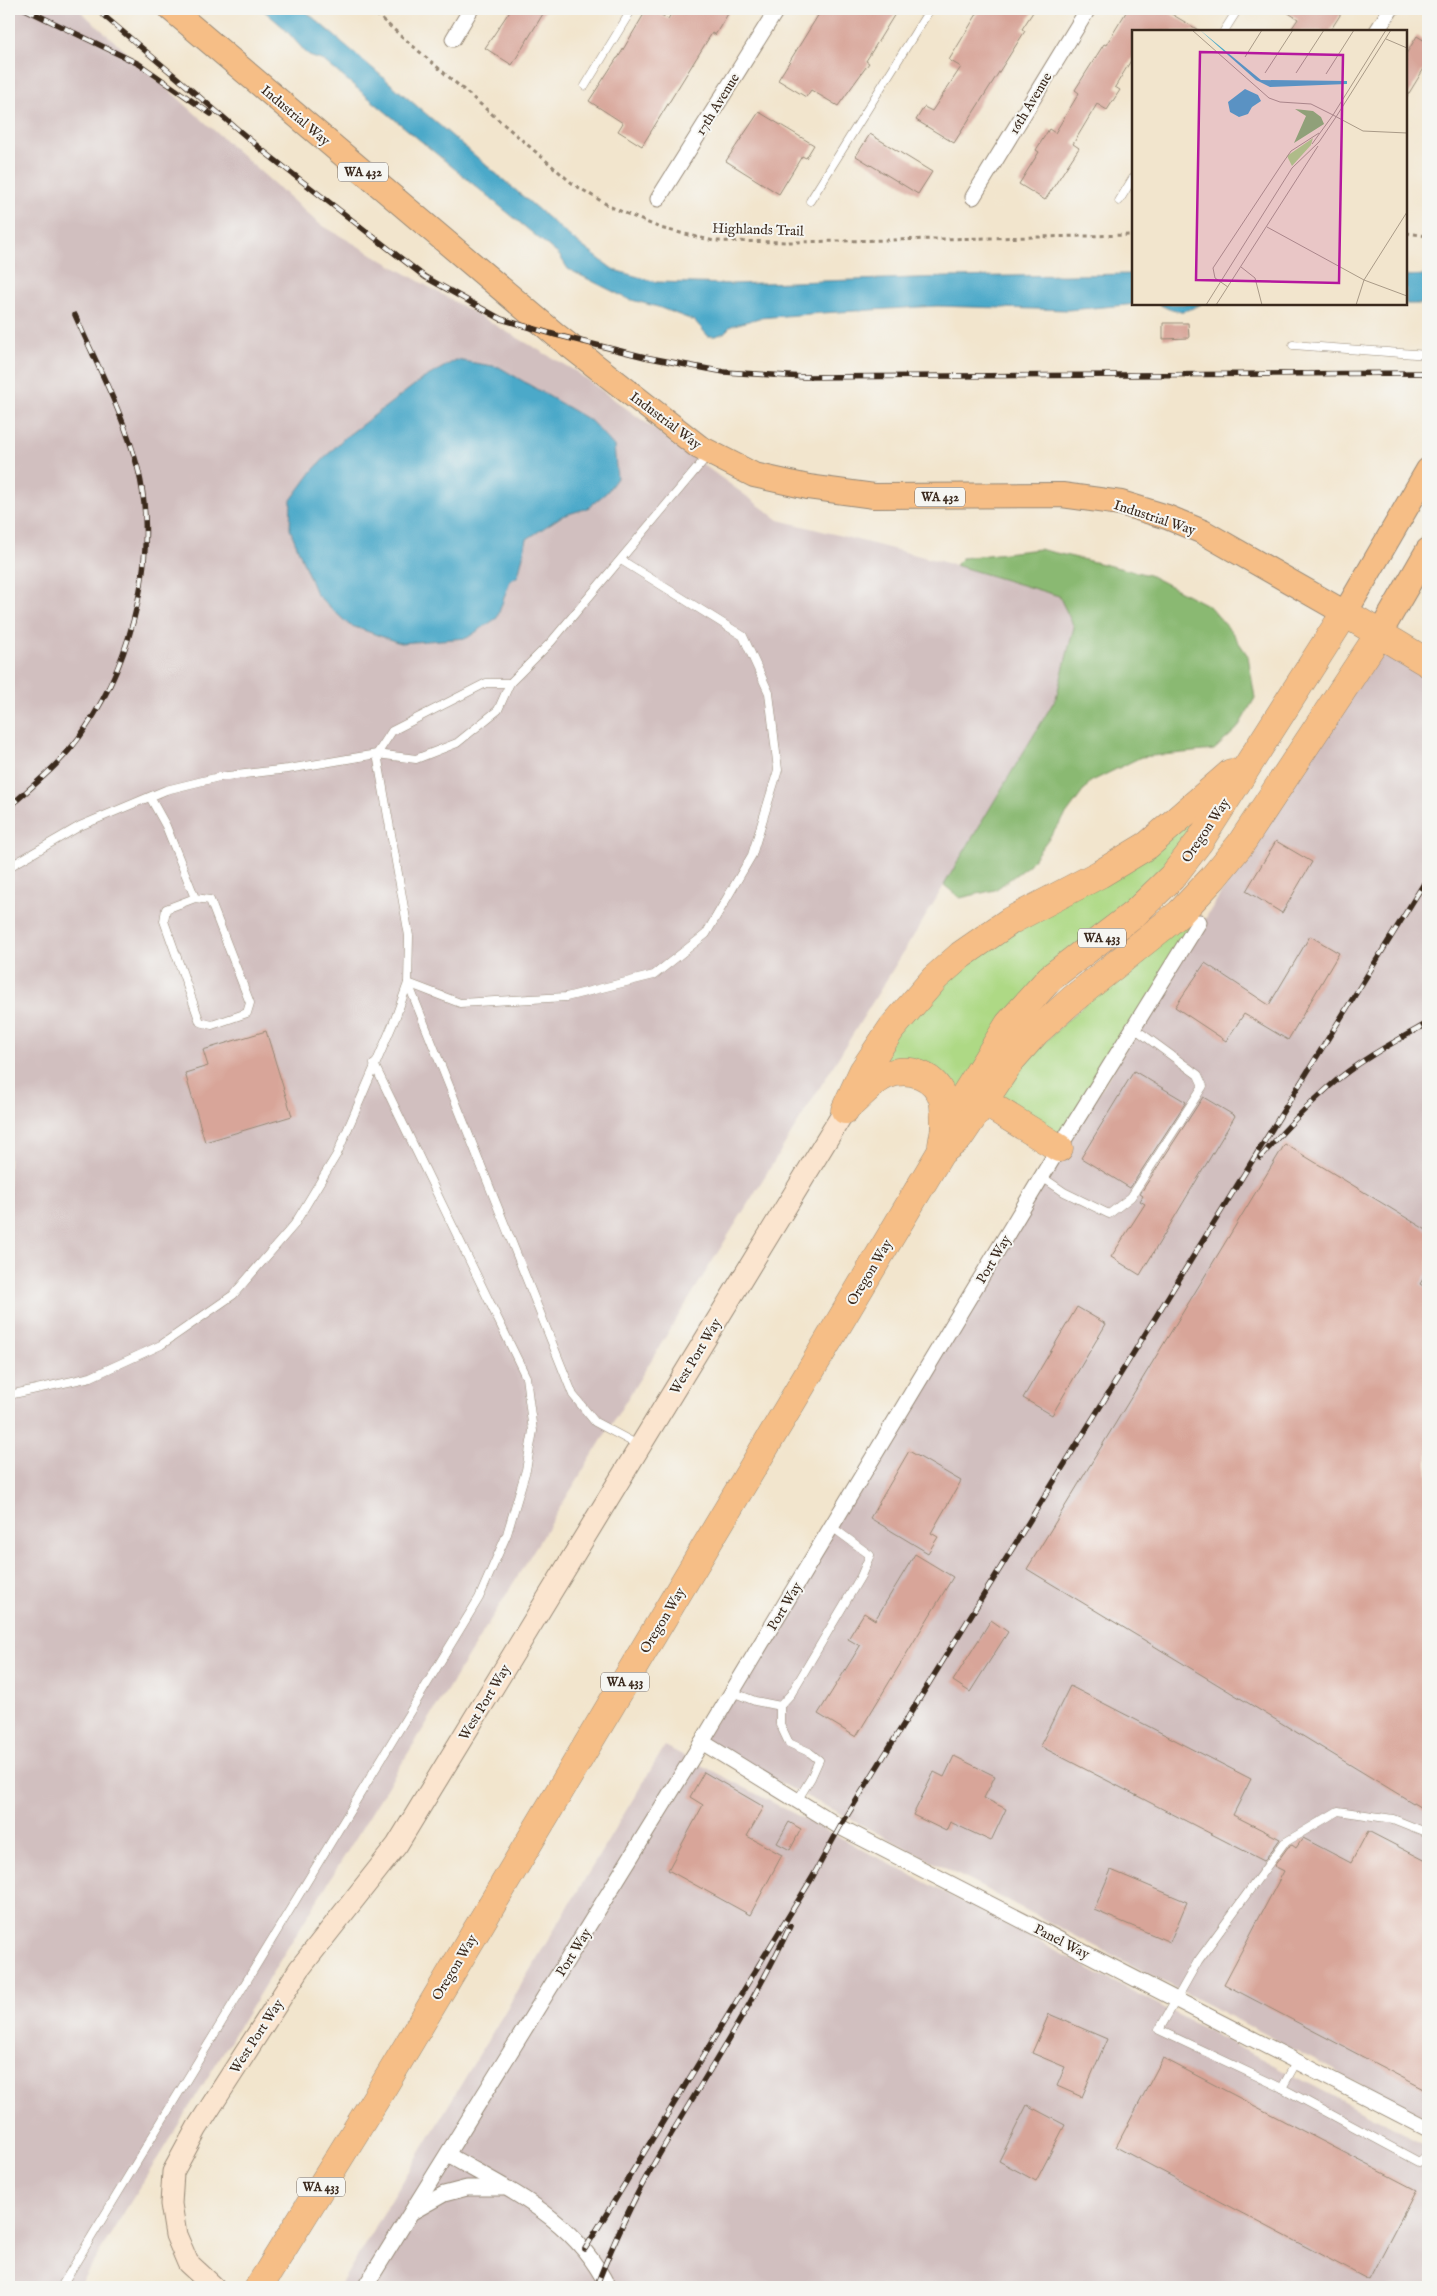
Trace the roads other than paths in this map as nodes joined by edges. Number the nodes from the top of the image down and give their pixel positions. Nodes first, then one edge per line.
1 (171, 9) edge
2 (472, 9) edge
3 (632, 9) edge
4 (777, 9) edge
5 (930, 9) edge
6 (1088, 9) edge
7 (1238, 9) edge
8 (1391, 9) edge
9 (1225, 30) edge
10 (1379, 30) edge
11 (453, 40) dead end
12 (585, 86) dead end
13 (1132, 180) edge
14 (973, 197) dead end
15 (658, 199) dead end
16 (810, 201) dead end
17 (1119, 201) dead end
18 (1293, 345) dead end
19 (1428, 356) edge
20 (710, 452) junction
21 (1428, 470) edge
22 (1428, 550) edge
23 (620, 560) junction
24 (1345, 613) junction
25 (1380, 633) junction
26 (1428, 663) edge
27 (510, 682) junction
28 (1258, 748) junction
29 (377, 754) junction
30 (150, 797) junction
31 (9, 867) edge
32 (195, 898) junction
33 (1199, 922) dead end
34 (408, 983) junction
35 (1134, 1028) junction
36 (374, 1064) junction
37 (984, 1101) junction
38 (845, 1110) junction
39 (943, 1140) junction
40 (1060, 1148) junction
41 (1042, 1177) junction
42 (9, 1395) edge
43 (640, 1446) junction
44 (832, 1527) junction
45 (732, 1692) junction
46 (780, 1706) junction
47 (702, 1742) junction
48 (797, 1800) junction
49 (1428, 1832) edge
50 (1177, 2000) junction
51 (1297, 2061) junction
52 (1282, 2088) junction
53 (1428, 2128) edge
54 (1428, 2154) edge
55 (448, 2155) junction
56 (505, 2188) junction
57 (413, 2211) junction
58 (61, 2287) edge
59 (214, 2287) edge
60 (260, 2287) edge
61 (365, 2287) edge
62 (608, 2287) edge

1 - 20 main road, Industrial Way / WA 432
2 - 11 street
3 - 12 lane
4 - 15 street, 17th Avenue
5 - 16 lane
6 - 14 street, 16th Avenue
7 - 9 lane
8 - 10 street
13 - 17 lane
18 - 19 lane
20 - 23 lane
20 - 24 main road, Industrial Way / WA 432
21 - 24 main road, Oregon Way
22 - 25 main road, Oregon Way
23 - 27 lane
23 - 34 lane
24 - 25 highway, Industrial Way / WA 432
24 - 28 highway, Oregon Way / WA 433
25 - 26 highway, WA 432
25 - 37 highway, Oregon Way / WA 433
27 - 29 lane
27 - 29 lane
28 - 38 highway
28 - 39 highway, Oregon Way / WA 433
29 - 30 lane
29 - 34 lane
30 - 31 lane
30 - 32 lane
32 - 32 lane
33 - 35 street, Port Way
34 - 36 lane
34 - 43 lane
35 - 40 street, Port Way
35 - 41 lane
36 - 42 lane
36 - 58 lane
37 - 39 highway, Oregon Way / WA 433
37 - 40 highway
38 - 39 highway
38 - 43 street, West Port Way
39 - 60 highway, Oregon Way / WA 433
40 - 41 street, Port Way
41 - 44 street, Port Way
43 - 59 street, West Port Way
44 - 45 street, Port Way
44 - 46 lane
45 - 46 lane
45 - 47 street, Port Way
46 - 48 lane
47 - 48 street, Panel Way
47 - 55 street, Port Way
48 - 50 street, Panel Way
49 - 50 lane
50 - 51 street, Panel Way
50 - 52 lane
51 - 52 lane
51 - 53 street, Panel Way
52 - 54 lane
55 - 56 street
55 - 57 street, Port Way
56 - 57 street
56 - 62 street
57 - 61 street, Port Way

